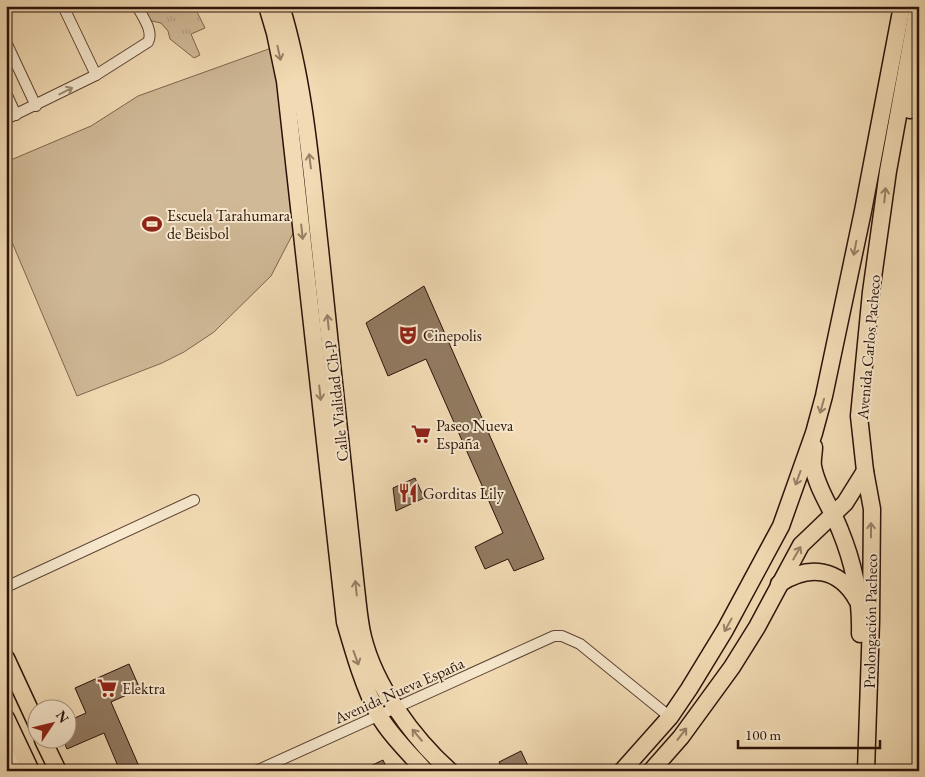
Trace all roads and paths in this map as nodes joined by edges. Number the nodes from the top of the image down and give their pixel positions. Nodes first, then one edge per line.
1 (11, 6) edge
2 (63, 6) edge
3 (137, 6) edge
4 (267, 6) edge
5 (281, 6) edge
6 (893, 6) edge
7 (902, 6) edge
8 (918, 6) edge
9 (6, 8) edge
10 (6, 42) edge
11 (919, 67) edge
12 (96, 75) junction
13 (6, 93) edge
14 (36, 106) junction
15 (11, 117) edge
16 (877, 134) junction
17 (891, 155) junction
18 (863, 211) junction
19 (814, 432) junction
20 (865, 471) junction
21 (194, 500) dead end
22 (833, 513) junction
23 (779, 584) junction
24 (6, 587) edge
25 (858, 602) junction
26 (6, 658) edge
27 (28, 705) edge
28 (396, 707) junction
29 (379, 715) junction
30 (670, 717) junction
31 (6, 718) edge
32 (6, 740) edge
33 (48, 750) edge
34 (20, 771) edge
35 (31, 771) edge
36 (58, 771) edge
37 (256, 771) edge
38 (425, 771) edge
39 (450, 771) edge
40 (622, 771) edge
41 (650, 771) edge
42 (855, 771) edge
43 (866, 771) edge

1 - 9 street
2 - 12 street
3 - 12 street
4 -> 29 main road, Calle Vialidad Ch-P
28 -> 5 main road, Calle Vialidad Ch-P
6 - 18 main road
7 - 16 main road, Avenida Carlos Pacheco
8 - 17 main road, Avenida Carlos Pacheco
10 - 14 street
11 - 17 main road
14 -> 12 street
13 - 15 street
14 - 15 street
16 - 17 main road
16 - 18 main road, Avenida Carlos Pacheco
20 -> 17 main road, Avenida Carlos Pacheco
18 -> 19 main road, Avenida Carlos Pacheco
19 - 22 main road, Prolongación Pacheco
19 -> 30 main road, Avenida Carlos Pacheco
20 - 22 main road
43 -> 20 main road, Prolongación Pacheco
21 - 24 street
23 -> 22 main road
22 - 25 main road, Prolongación Pacheco
23 - 25 main road
41 -> 23 main road
25 - 42 main road, Prolongación Pacheco
26 - 27 main road
28 - 29 street, Avenida Nueva España
28 - 30 street, Avenida Nueva España
39 -> 28 main road, Calle Vialidad Ch-P
29 - 37 street, Avenida Nueva España
29 - 38 main road, Calle Vialidad Ch-P
30 - 40 main road, Avenida Carlos Pacheco
31 - 35 main road
32 - 34 street
33 - 36 main road

